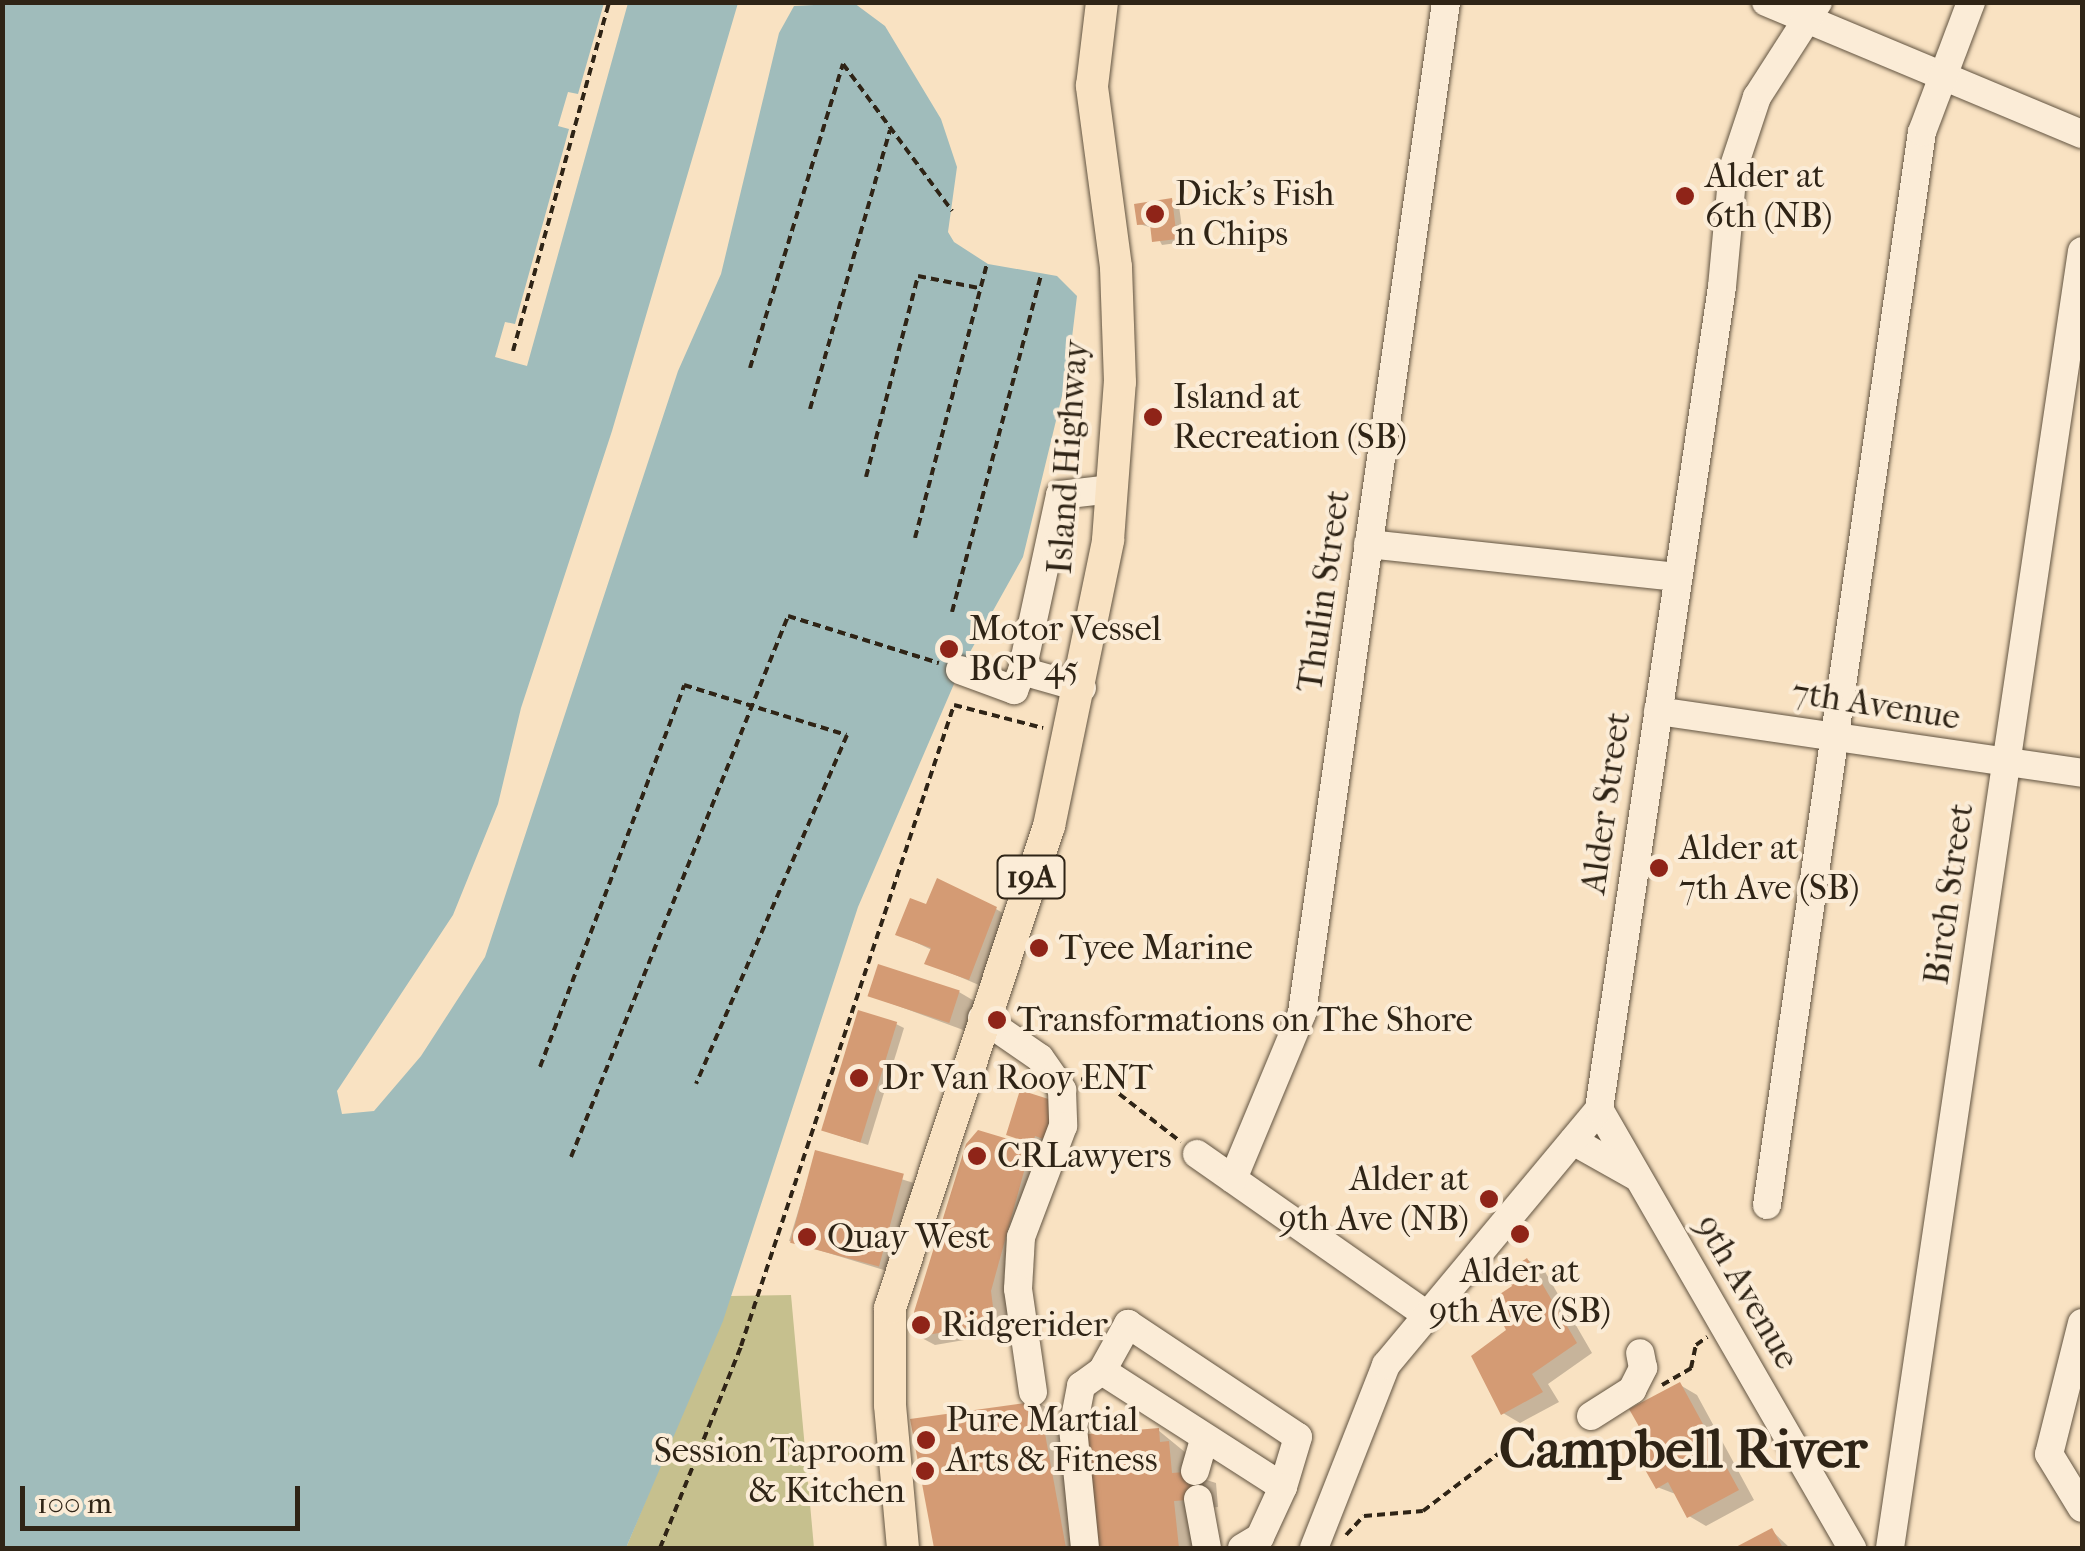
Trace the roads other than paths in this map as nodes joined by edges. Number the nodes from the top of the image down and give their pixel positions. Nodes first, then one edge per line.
1 (1102, 2) edge
2 (1446, 2) edge
3 (1766, 2) edge
4 (1971, 2) edge
5 (1812, 11) edge
6 (1941, 74) junction
7 (2082, 134) edge
8 (2082, 251) edge
9 (1112, 489) junction
10 (1368, 544) junction
11 (1677, 577) junction
12 (960, 670) road end
13 (1022, 670) junction
14 (1082, 688) junction
15 (1658, 712) junction
16 (1834, 736) junction
17 (2007, 762) junction
18 (2082, 773) edge
19 (982, 1018) junction
20 (1598, 1108) junction
21 (1573, 1141) junction
22 (1197, 1154) road end
23 (1636, 1177) junction
24 (1233, 1179) junction
25 (1767, 1205) dead end
26 (1427, 1315) junction
27 (2082, 1323) edge
28 (1640, 1353) dead end
29 (1102, 1372) junction
30 (1033, 1392) dead end
31 (1591, 1416) dead end
32 (1204, 1440) junction
33 (1284, 1487) junction
34 (2082, 1508) edge
35 (904, 1548) edge
36 (1085, 1548) edge
37 (1207, 1548) edge
38 (1242, 1548) edge
39 (1314, 1548) edge
40 (1852, 1548) edge
41 (1890, 1548) edge

1 - 9 main road, Island Highway / 19A
2 - 10 street, Thulin Street
3 - 5 street
4 - 6 street
5 - 6 street
5 - 11 street, Alder Street
6 - 7 street
6 - 16 street
8 - 17 street, Birch Street
9 - 13 street
9 - 14 main road, Island Highway / 19A
10 - 11 street
10 - 24 street, Thulin Street
11 - 15 street, Alder Street
12 - 13 street
13 - 14 street
14 - 19 main road, Island Highway / 19A
15 - 16 street, 7th Avenue
15 - 20 street, Alder Street
16 - 17 street, 7th Avenue
16 - 25 street
17 - 18 street, 7th Avenue
17 - 41 street, Birch Street
19 - 30 street
19 - 35 main road, Island Highway / 19A
20 - 21 street, Alder Street
20 - 23 street, 9th Avenue
21 - 23 street, 9th Avenue
21 - 26 street, Alder Street
22 - 24 street
23 - 40 street, 9th Avenue
24 - 26 street
26 - 39 street, Alder Street
27 - 34 street
28 - 31 street
29 - 32 street
29 - 33 street
29 - 36 street
32 - 33 street
32 - 37 street
33 - 38 street

